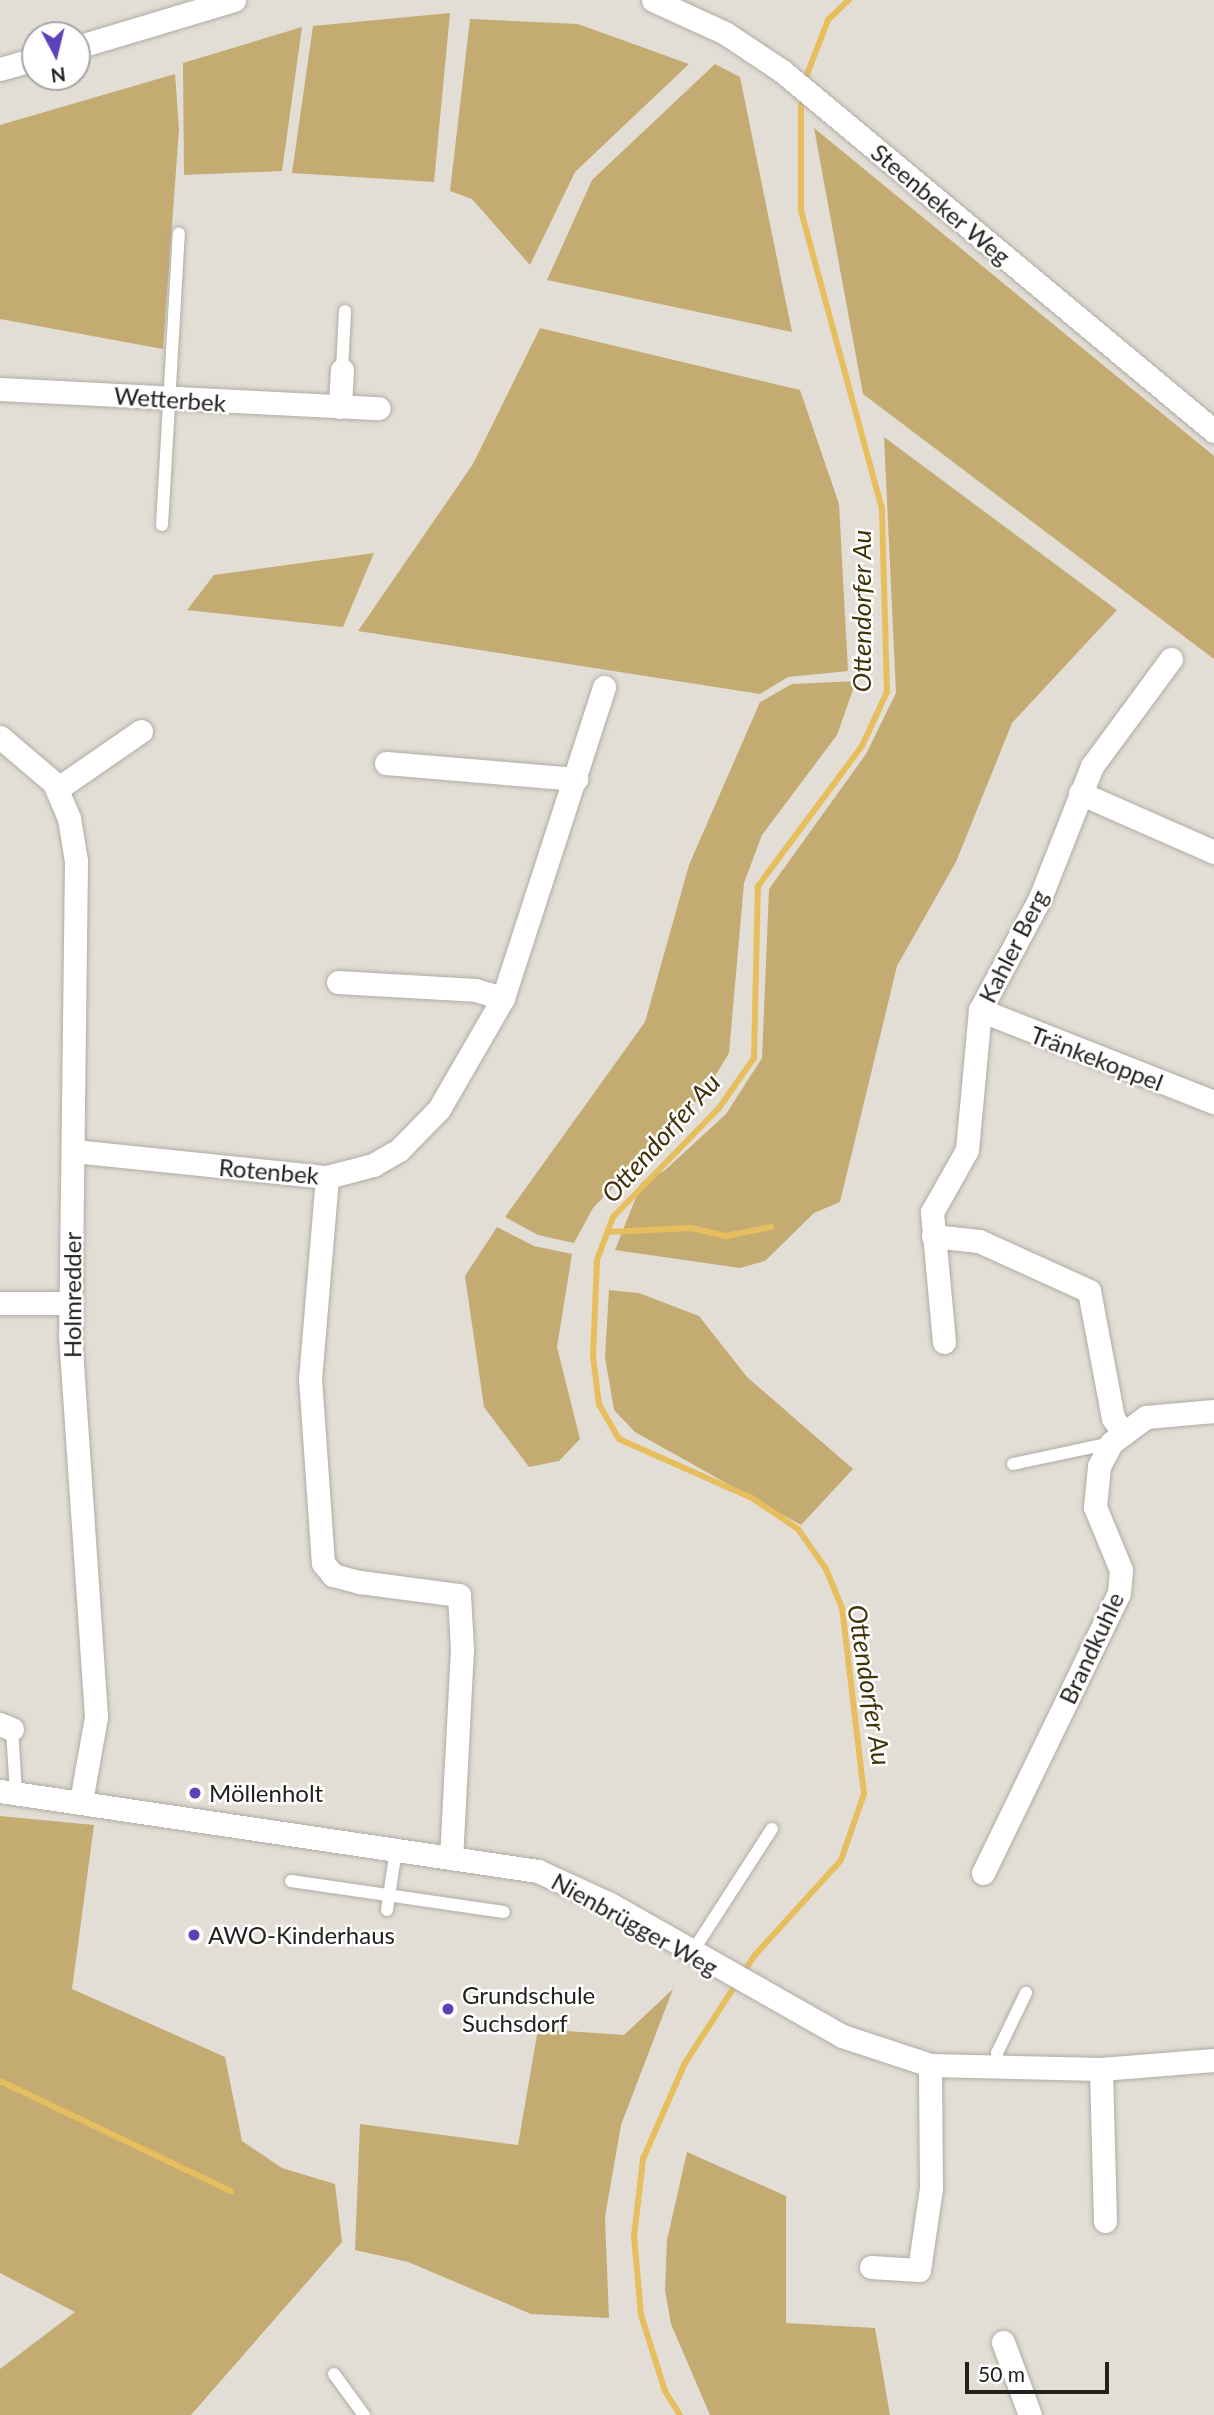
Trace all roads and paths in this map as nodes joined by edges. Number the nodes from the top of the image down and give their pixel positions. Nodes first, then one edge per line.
1 (234, 0) edge
2 (653, 0) edge
3 (91, 43) edge
4 (21, 63) edge
5 (0, 69) edge
6 (179, 233) dead end
7 (345, 311) dead end
8 (342, 370) joint
9 (0, 388) edge
10 (165, 400) junction
11 (340, 407) junction
12 (379, 408) dead end
13 (1214, 431) edge
14 (162, 526) dead end
15 (1171, 659) dead end
16 (604, 688) dead end
17 (141, 731) dead end
18 (0, 737) edge
19 (386, 763) dead end
20 (576, 779) junction
21 (57, 789) junction
22 (1080, 793) junction
23 (1214, 852) edge
24 (338, 982) dead end
25 (503, 998) junction
26 (981, 1010) junction
27 (1214, 1102) edge
28 (74, 1151) junction
29 (327, 1177) junction
30 (933, 1236) junction
31 (0, 1303) edge
32 (70, 1303) junction
33 (944, 1342) dead end
34 (1214, 1411) edge
35 (1116, 1436) junction
36 (1013, 1464) dead end
37 (6, 1726) edge
38 (8, 1791) edge
39 (81, 1801) junction
40 (772, 1829) dead end
41 (396, 1850) junction
42 (450, 1857) junction
43 (983, 1872) dead end
44 (291, 1881) dead end
45 (390, 1895) junction
46 (387, 1910) dead end
47 (505, 1912) dead end
48 (691, 1954) junction
49 (1026, 1993) dead end
50 (1214, 2060) edge
51 (930, 2065) junction
52 (997, 2069) junction
53 (1101, 2069) junction
54 (1105, 2221) dead end
55 (871, 2267) dead end
56 (1003, 2342) dead end
57 (334, 2374) dead end
58 (364, 2415) edge
59 (1030, 2415) edge

1 - 3 street
2 - 13 street, Steenbeker Weg
4 - 5 street
6 - 10 lane
7 - 8 lane
8 - 11 street
9 - 10 street, Wetterbek
10 - 11 street, Wetterbek
10 - 14 lane
11 - 12 street, Wetterbek
15 - 22 street, Kahler Berg
16 - 20 street, Rotenbek
17 - 21 street
18 - 21 street, Holmredder
19 - 20 street
20 - 25 street, Rotenbek
21 - 28 street, Holmredder
22 - 23 street
22 - 26 street, Kahler Berg
24 - 25 street
25 - 29 street, Rotenbek
26 - 27 street, Tränkekoppel
26 - 30 street, Kahler Berg
28 - 29 street, Rotenbek
28 - 32 street, Holmredder
29 - 42 street
30 - 33 street, Kahler Berg
30 - 35 street
31 - 32 street
32 - 39 street, Holmredder
34 - 35 street
35 - 36 lane
35 - 43 street, Brandkuhle
37 - 38 lane
38 - 39 street, Nienbrügger Weg
39 - 41 street, Nienbrügger Weg
40 - 48 lane
41 - 42 street, Nienbrügger Weg
41 - 45 lane
42 - 48 street, Nienbrügger Weg
44 - 45 lane
45 - 46 lane
45 - 47 lane
48 - 51 street, Nienbrügger Weg
49 - 52 lane
50 - 53 street, Nienbrügger Weg
51 - 52 street, Nienbrügger Weg
51 - 55 street
52 - 53 street, Nienbrügger Weg
53 - 54 street
56 - 59 street
57 - 58 lane

